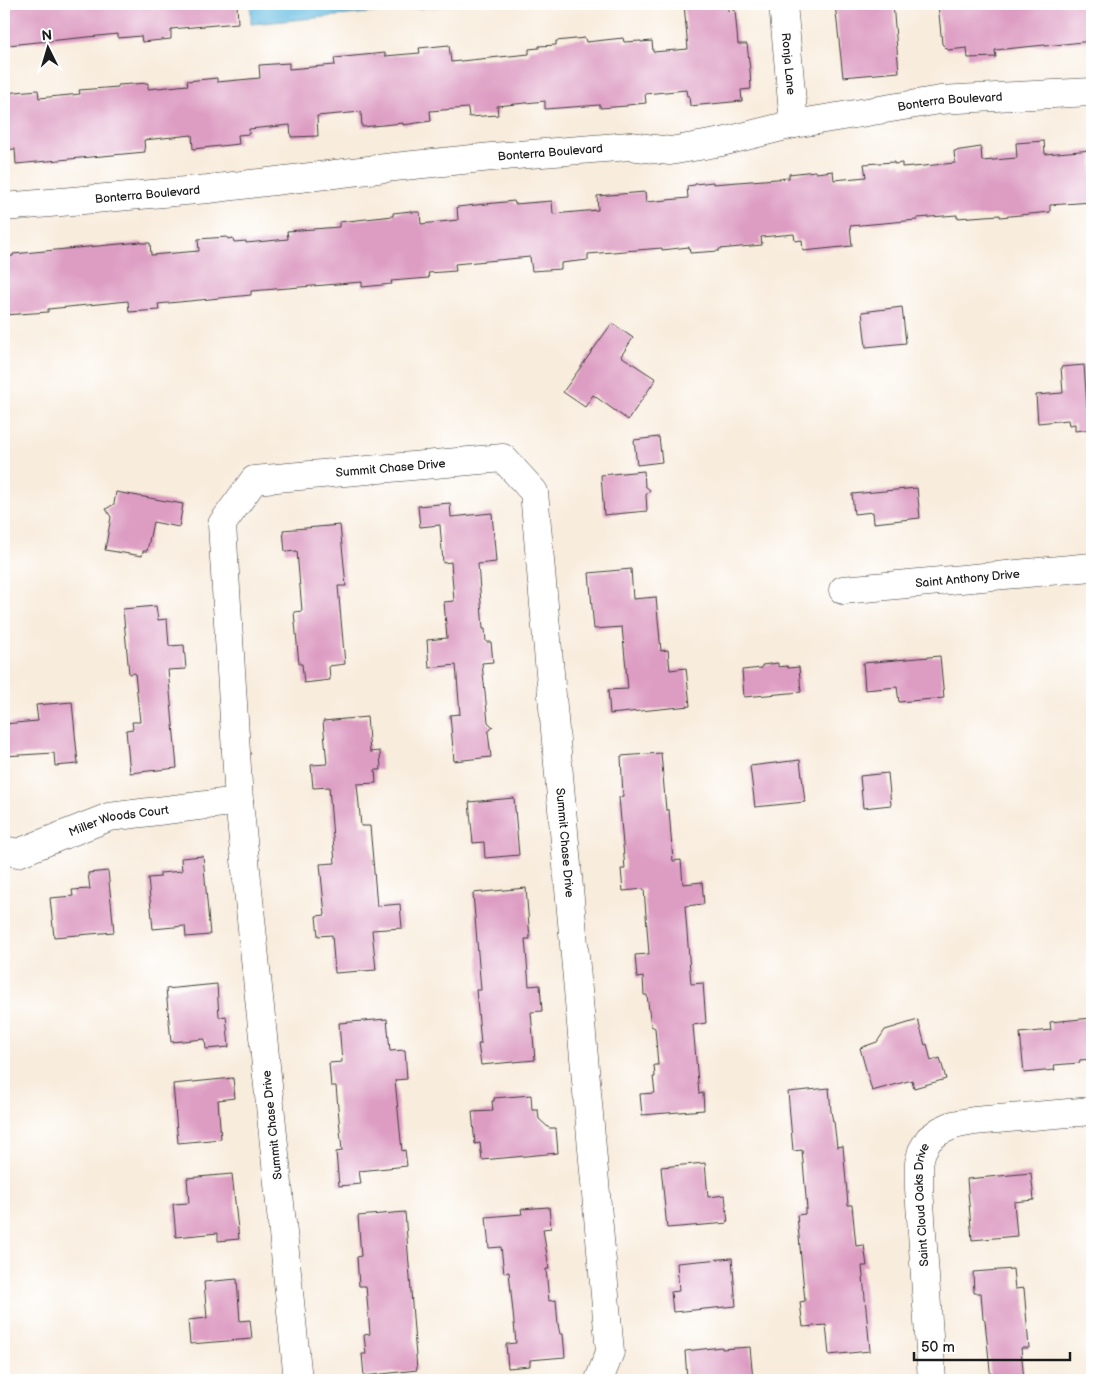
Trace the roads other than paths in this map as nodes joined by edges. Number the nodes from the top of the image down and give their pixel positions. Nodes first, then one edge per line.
1 (783, 4) edge
2 (1092, 92) edge
3 (794, 124) junction
4 (4, 207) edge
5 (1092, 567) edge
6 (843, 590) dead end
7 (239, 801) junction
8 (4, 850) edge
9 (1092, 1111) edge
10 (298, 1380) edge
11 (600, 1380) edge
12 (932, 1380) edge

1 - 3 street, Ronja Lane
2 - 3 street, Bonterra Boulevard
3 - 4 street, Bonterra Boulevard
5 - 6 street, Saint Anthony Drive
7 - 8 street, Miller Woods Court
7 - 10 street, Summit Chase Drive
7 - 11 street, Summit Chase Drive
9 - 12 street, Saint Cloud Oaks Drive

